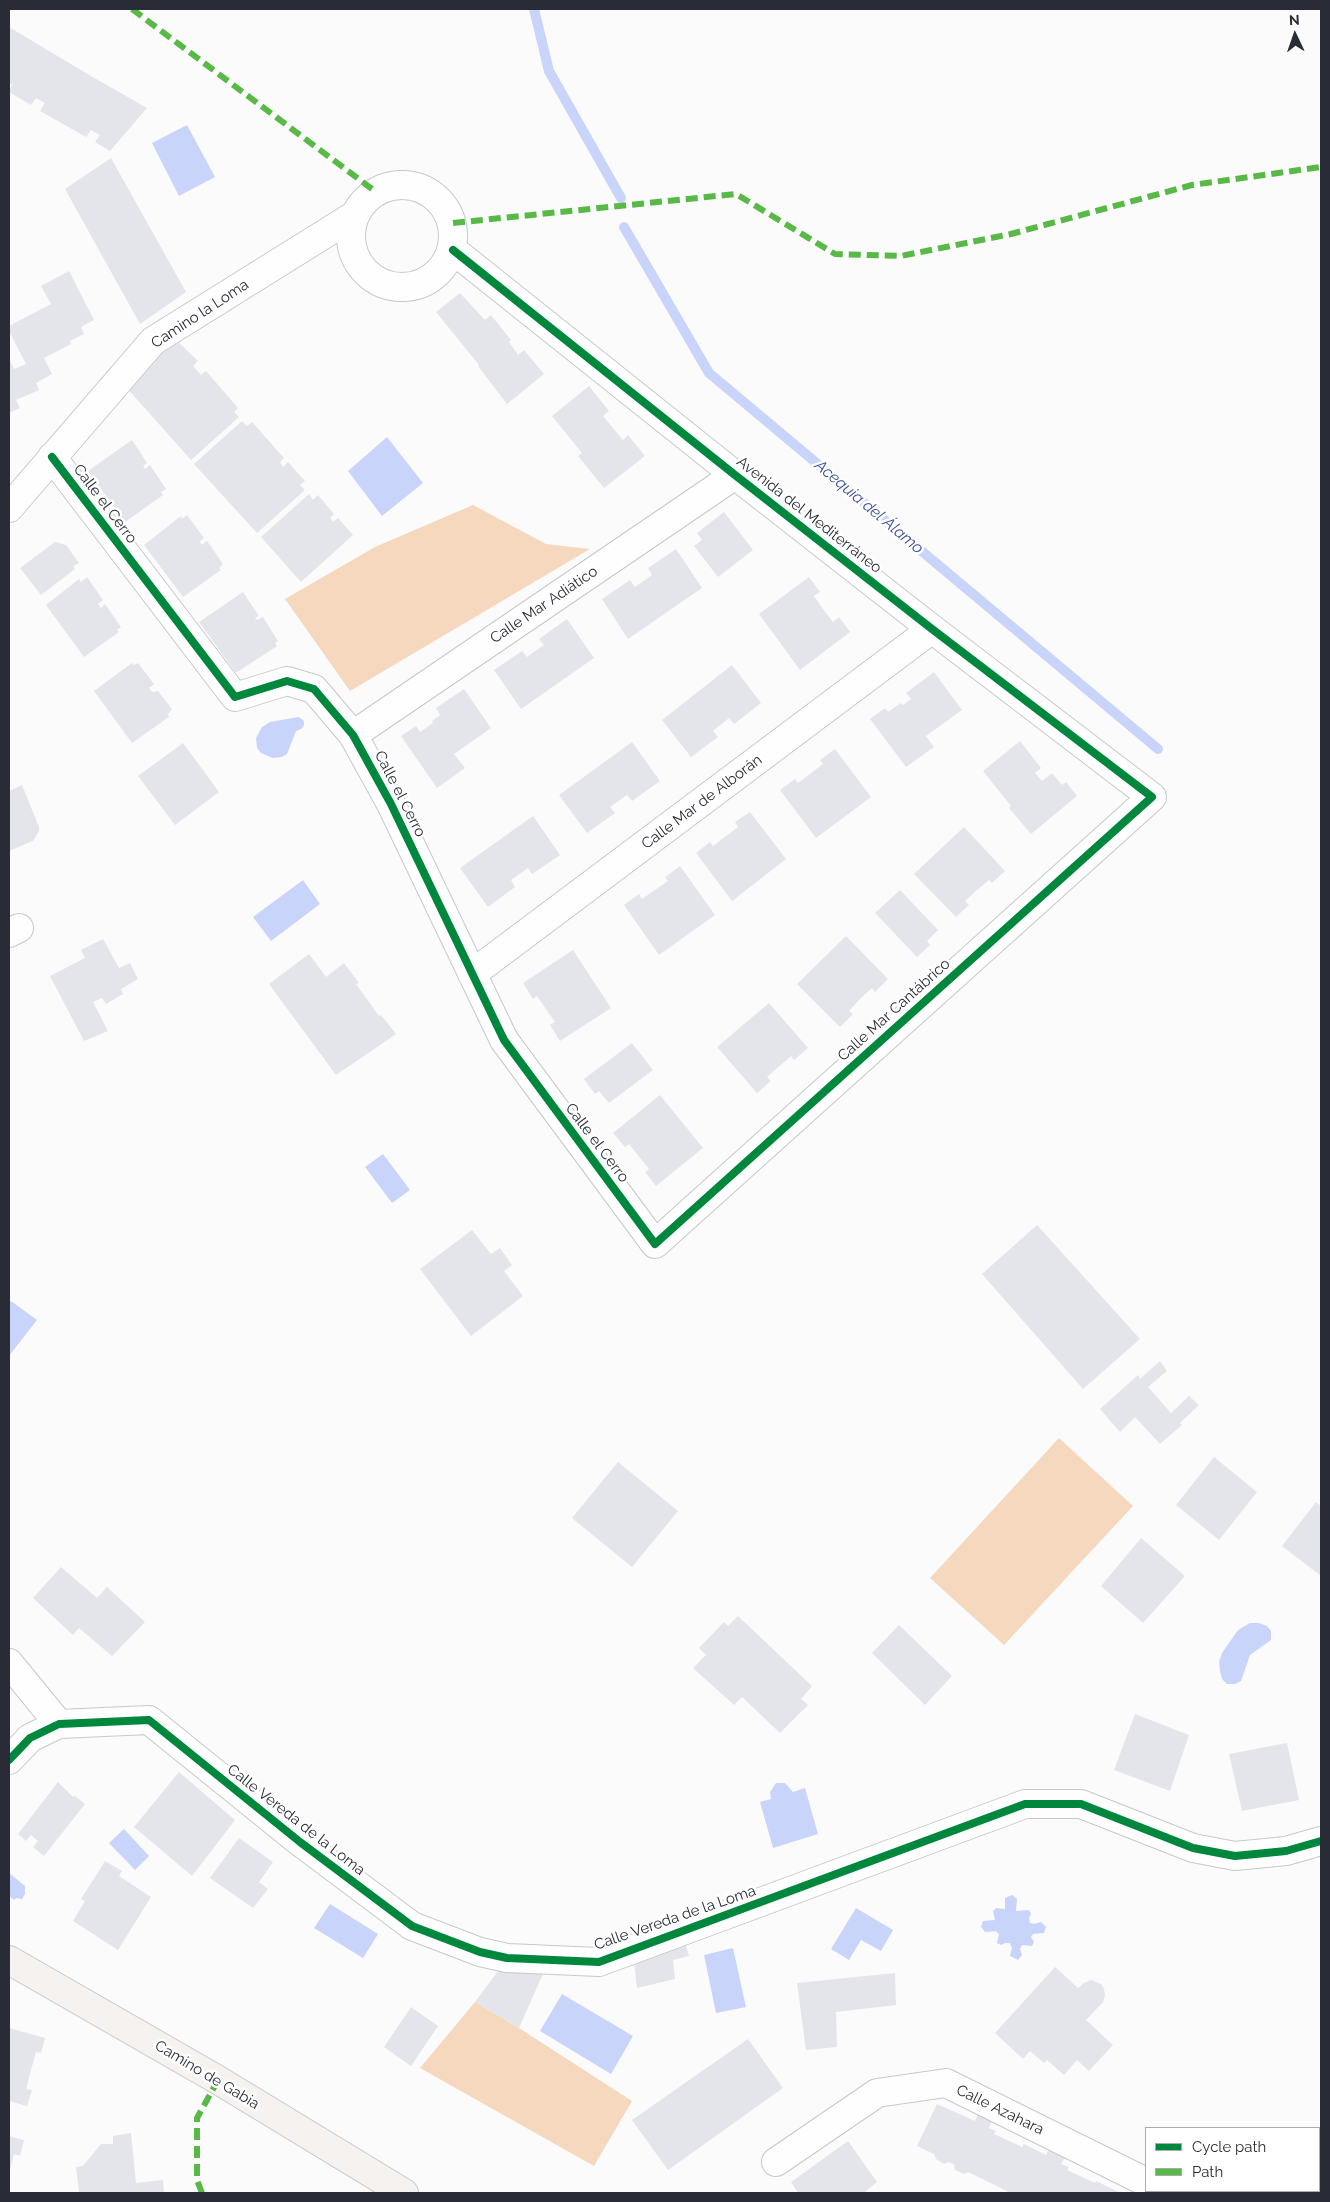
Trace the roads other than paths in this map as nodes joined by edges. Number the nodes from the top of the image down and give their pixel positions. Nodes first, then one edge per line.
1 (355, 215) junction
2 (453, 250) junction
3 (52, 457) junction
4 (735, 475) junction
5 (9, 508) edge
6 (932, 629) junction
7 (353, 735) junction
8 (1152, 797) joint
9 (472, 974) junction
10 (655, 1244) joint
11 (9, 1662) edge
12 (59, 1724) junction
13 (9, 1760) edge
14 (1321, 1840) edge
15 (9, 1960) edge
16 (776, 2162) dead end
17 (1145, 2182) edge
18 (404, 2193) edge

1 - 2 street
1 - 2 street
1 - 3 street, Camino la Loma
2 - 4 street, Avenida del Mediterráneo
3 - 5 street, Camino la Loma
3 - 7 street, Calle el Cerro
4 - 6 street, Avenida del Mediterráneo
4 - 7 street, Calle Mar Adiático
6 - 8 street, Avenida del Mediterráneo
6 - 9 street, Calle Mar de Alborán
7 - 9 street, Calle el Cerro
8 - 10 street, Calle Mar Cantábrico
9 - 10 street, Calle el Cerro
11 - 12 street
12 - 13 street, Calle Vereda de la Loma
12 - 14 street, Calle Vereda de la Loma
15 - 18 street, Camino de Gabia
16 - 17 street, Calle Azahara

